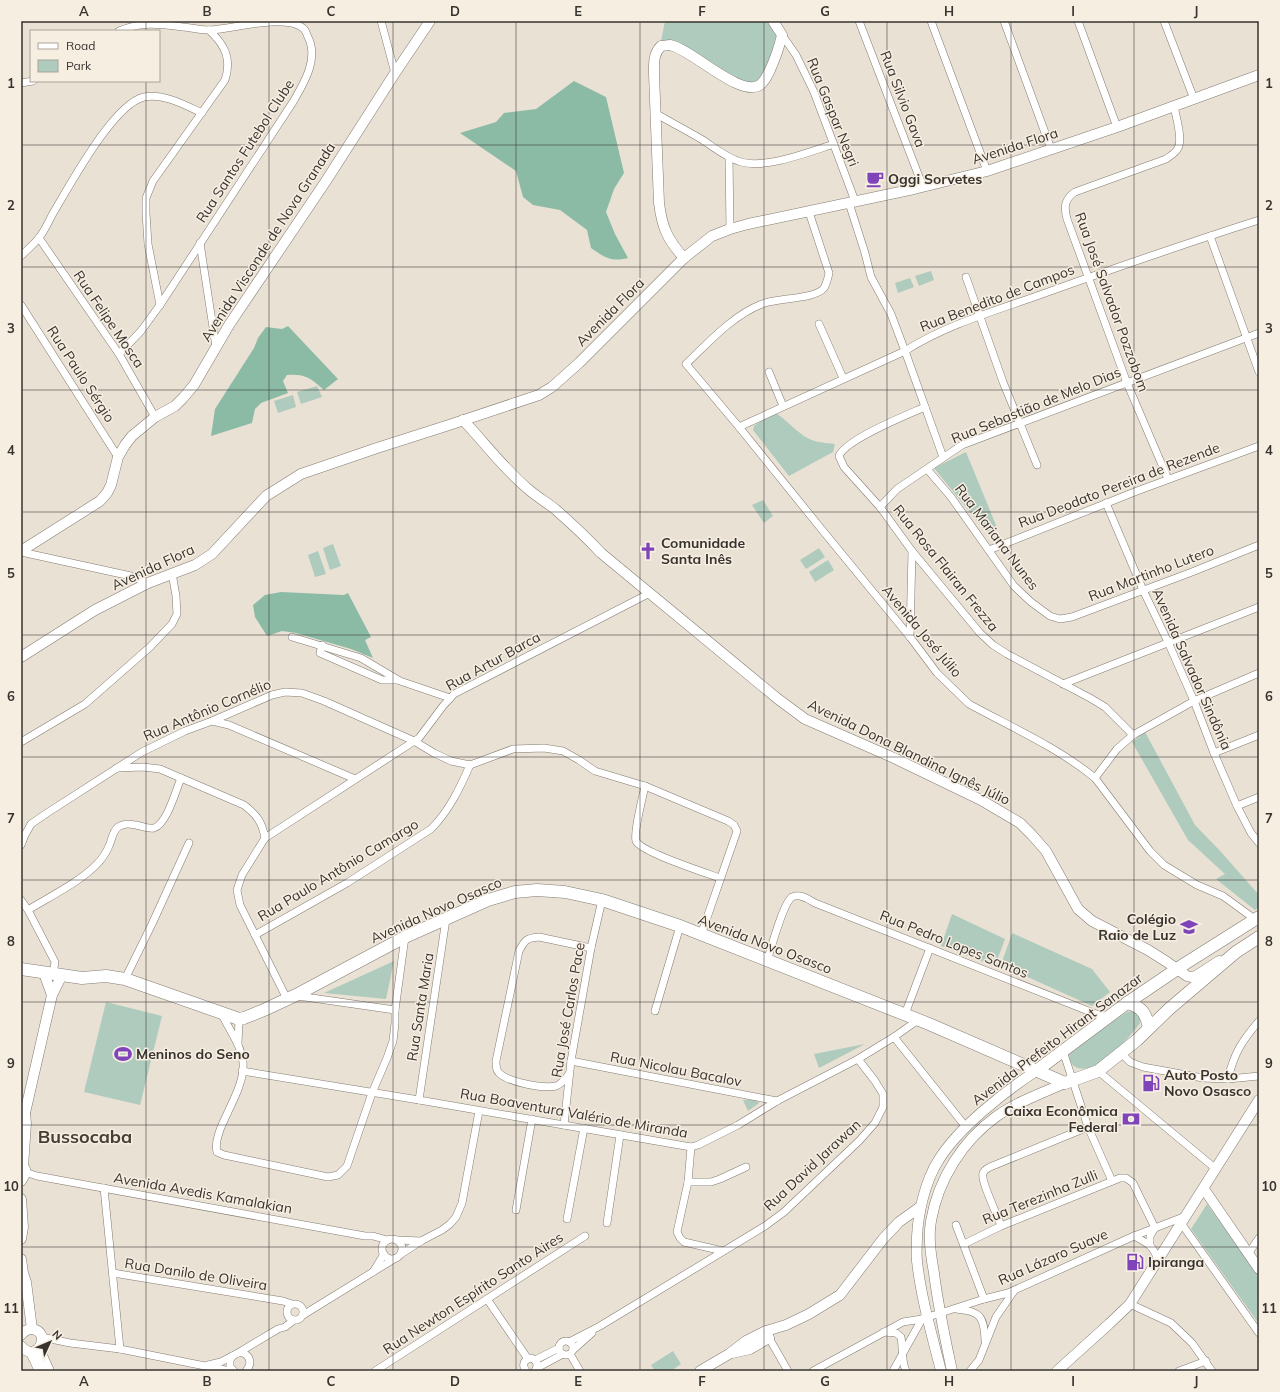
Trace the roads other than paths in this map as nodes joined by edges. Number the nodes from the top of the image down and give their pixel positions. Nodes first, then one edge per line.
1 (381, 21) edge
2 (430, 21) edge
3 (773, 21) edge
4 (859, 21) edge
5 (931, 21) edge
6 (1004, 21) edge
7 (1078, 21) edge
8 (1164, 21) edge
9 (121, 30) edge
10 (209, 30) junction
11 (782, 35) junction
12 (394, 73) junction
13 (1259, 75) edge
14 (1194, 99) junction
15 (1174, 106) junction
16 (202, 113) junction
17 (655, 113) junction
18 (1117, 127) junction
19 (834, 144) junction
20 (1051, 149) junction
21 (729, 158) junction
22 (987, 171) junction
23 (923, 187) junction
24 (852, 202) junction
25 (808, 212) junction
26 (1259, 220) edge
27 (730, 229) junction
28 (1210, 236) junction
29 (39, 238) junction
30 (200, 243) junction
31 (21, 256) edge
32 (684, 258) junction
33 (966, 277) dead end
34 (1089, 277) junction
35 (21, 305) edge
36 (160, 305) junction
37 (981, 316) junction
38 (819, 324) dead end
39 (1259, 333) edge
40 (1246, 338) junction
41 (216, 347) junction
42 (905, 351) junction
43 (119, 354) junction
44 (768, 372) dead end
45 (1259, 372) edge
46 (844, 378) junction
47 (1127, 383) junction
48 (783, 406) junction
49 (925, 407) junction
50 (155, 417) junction
51 (463, 420) junction
52 (1019, 423) junction
53 (739, 426) junction
54 (1259, 446) edge
55 (943, 457) junction
56 (118, 458) junction
57 (1037, 465) dead end
58 (927, 469) junction
59 (1168, 479) junction
60 (1106, 503) junction
61 (880, 507) junction
62 (1259, 545) edge
63 (989, 550) junction
64 (912, 551) junction
65 (21, 552) edge
66 (172, 573) junction
67 (148, 583) junction
68 (1143, 590) junction
69 (650, 593) junction
70 (1259, 607) edge
71 (1050, 616) joint
72 (292, 637) dead end
73 (910, 637) junction
74 (1168, 642) junction
75 (322, 646) junction
76 (21, 657) edge
77 (1259, 673) edge
78 (397, 680) junction
79 (1063, 684) junction
80 (450, 698) junction
81 (1194, 701) junction
82 (212, 722) junction
83 (1133, 735) junction
84 (1259, 735) edge
85 (21, 742) edge
86 (414, 742) junction
87 (1214, 753) junction
88 (470, 765) junction
89 (117, 768) junction
90 (181, 778) junction
91 (355, 778) junction
92 (1095, 778) junction
93 (645, 786) junction
94 (1259, 798) edge
95 (1237, 806) junction
96 (265, 838) junction
97 (189, 843) dead end
98 (1259, 843) edge
99 (21, 845) edge
100 (720, 878) junction
101 (21, 900) edge
102 (602, 900) junction
103 (28, 910) junction
104 (1257, 918) edge
105 (446, 919) junction
106 (680, 926) junction
107 (701, 934) junction
108 (255, 935) junction
109 (405, 937) junction
110 (1259, 937) edge
111 (591, 948) junction
112 (930, 948) junction
113 (1236, 952) junction
114 (767, 961) junction
115 (21, 969) edge
116 (1177, 970) junction
117 (53, 974) junction
118 (125, 979) junction
119 (52, 995) junction
120 (291, 997) junction
121 (1127, 1003) junction
122 (395, 1010) junction
123 (655, 1011) dead end
124 (221, 1012) junction
125 (905, 1014) junction
126 (1108, 1017) junction
127 (239, 1018) junction
128 (918, 1020) junction
129 (1259, 1021) edge
130 (1149, 1028) junction
131 (894, 1037) junction
132 (238, 1044) junction
133 (1063, 1051) junction
134 (1121, 1053) junction
135 (858, 1059) junction
136 (570, 1062) junction
137 (1036, 1071) junction
138 (1098, 1071) junction
139 (242, 1072) junction
140 (569, 1074) junction
141 (1259, 1076) edge
142 (1228, 1079) junction
143 (1069, 1081) junction
144 (372, 1093) junction
145 (419, 1100) junction
146 (1259, 1100) edge
147 (777, 1101) junction
148 (478, 1111) junction
149 (23, 1117) edge
150 (532, 1120) junction
151 (564, 1125) junction
152 (966, 1127) junction
153 (1088, 1127) junction
154 (584, 1128) junction
155 (620, 1135) junction
156 (691, 1147) junction
157 (22, 1149) edge
158 (746, 1167) dead end
159 (1216, 1168) junction
160 (23, 1172) edge
161 (1112, 1181) junction
162 (688, 1182) junction
163 (104, 1188) junction
164 (1204, 1189) junction
165 (21, 1199) edge
166 (21, 1205) edge
167 (920, 1207) junction
168 (516, 1210) dead end
169 (22, 1218) edge
170 (567, 1219) dead end
171 (1184, 1219) junction
172 (607, 1223) dead end
173 (956, 1225) dead end
174 (1001, 1226) junction
175 (1155, 1228) junction
176 (365, 1236) junction
177 (585, 1236) dead end
178 (1134, 1236) junction
179 (1259, 1238) edge
180 (21, 1239) edge
181 (387, 1240) junction
182 (398, 1240) junction
183 (421, 1241) junction
184 (964, 1244) junction
185 (1150, 1245) junction
186 (383, 1246) junction
187 (723, 1251) junction
188 (384, 1254) junction
189 (401, 1254) junction
190 (1248, 1254) junction
191 (394, 1259) junction
192 (21, 1260) edge
193 (1158, 1260) junction
194 (1259, 1270) edge
195 (112, 1273) junction
196 (372, 1274) junction
197 (22, 1277) edge
198 (1016, 1289) junction
199 (21, 1292) edge
200 (487, 1298) junction
201 (984, 1299) junction
202 (1130, 1304) junction
203 (289, 1306) junction
204 (301, 1306) junction
205 (316, 1306) junction
206 (952, 1309) junction
207 (939, 1313) junction
208 (303, 1315) junction
209 (925, 1318) junction
210 (291, 1319) junction
211 (600, 1326) junction
212 (26, 1331) edge
213 (884, 1332) junction
214 (1259, 1333) edge
215 (768, 1334) junction
216 (569, 1342) junction
217 (255, 1343) junction
218 (986, 1344) junction
219 (38, 1345) junction
220 (21, 1346) edge
221 (120, 1349) junction
222 (566, 1352) junction
223 (235, 1355) junction
224 (902, 1355) junction
225 (248, 1356) junction
226 (531, 1360) junction
227 (1206, 1361) junction
228 (206, 1366) junction
229 (523, 1369) edge
230 (249, 1370) edge
231 (536, 1370) edge
232 (40, 1371) edge
233 (49, 1371) edge
234 (230, 1371) edge
235 (234, 1371) edge
236 (375, 1371) edge
237 (580, 1371) edge
238 (700, 1371) edge
239 (788, 1371) edge
240 (813, 1371) edge
241 (893, 1371) edge
242 (906, 1371) edge
243 (941, 1371) edge
244 (952, 1371) edge
245 (970, 1371) edge
246 (1057, 1371) edge
247 (1179, 1371) edge
248 (1212, 1371) edge

1 - 12 street
2 - 12 main road, Avenida Visconde de Nova Granada
3 - 11 main road
4 - 23 street, Rua Silvio Gava
5 - 22 street
6 - 20 street
7 - 18 street
8 - 14 street
9 - 10 street, Rua Santos Futebol Clube
10 - 16 street
10 - 30 street, Rua Santos Futebol Clube
11 - 17 main road
11 - 19 street, Rua Gaspar Negri
12 - 41 main road, Avenida Visconde de Nova Granada
13 - 14 main road, Avenida Flora
14 - 15 main road, Avenida Flora
15 - 18 main road, Avenida Flora
15 - 34 street, Rua José Salvador Pozzobom
16 - 29 street
16 - 36 street
17 - 21 street
17 - 32 main road
18 - 20 main road, Avenida Flora
19 - 21 street
19 - 24 street, Rua Gaspar Negri
20 - 22 main road, Avenida Flora
21 - 27 street
22 - 23 main road, Avenida Flora
23 - 24 main road, Avenida Flora
24 - 25 main road, Avenida Flora
24 - 42 street, Rua Gaspar Negri
25 - 27 main road, Avenida Flora
25 - 53 street, Avenida José Júlio
26 - 28 street, Rua Benedito de Campos
27 - 32 main road, Avenida Flora
28 - 34 street, Rua Benedito de Campos
28 - 40 street
29 - 31 street
29 - 43 street, Rua Felipe Mosca
30 - 36 street, Rua Santos Futebol Clube
30 - 41 street
32 - 51 main road, Avenida Flora
33 - 37 street
34 - 37 street, Rua Benedito de Campos
34 - 47 street, Rua José Salvador Pozzobom
35 - 56 street, Rua Paulo Sérgio
36 - 43 street, Rua Santos Futebol Clube
37 - 42 street, Rua Benedito de Campos
37 - 52 street
38 - 46 street
39 - 40 street, Rua Sebastião de Melo Dias
40 - 45 street
40 - 47 street, Rua Sebastião de Melo Dias
41 - 50 main road, Avenida Visconde de Nova Granada
42 - 46 street, Rua Benedito de Campos
42 - 49 street, Rua Gaspar Negri
43 - 50 street, Rua Felipe Mosca
44 - 48 street
46 - 48 street, Rua Benedito de Campos
47 - 52 street, Rua Sebastião de Melo Dias
47 - 59 street, Rua José Salvador Pozzobom
48 - 53 street, Rua Benedito de Campos
49 - 55 street, Rua Gaspar Negri
49 - 61 street, Rua Rosa Flairan Frezza
50 - 56 main road, Avenida Visconde de Nova Granada
51 - 66 main road, Avenida Flora
51 - 69 main road, Avenida Dona Blandina Ignês Júlio
52 - 55 street, Rua Sebastião de Melo Dias
52 - 57 street
53 - 73 street, Avenida José Júlio
54 - 59 street, Rua Deodato Pereira de Rezende
55 - 58 street, Rua Sebastião de Melo Dias
56 - 65 main road, Avenida Visconde de Nova Granada
58 - 61 street, Rua Sebastião de Melo Dias
58 - 63 street, Rua Mariana Nunes
59 - 60 street, Rua Deodato Pereira de Rezende
60 - 63 street, Rua Deodato Pereira de Rezende
60 - 68 street, Avenida Salvador Sindônia
61 - 64 street, Rua Rosa Flairan Frezza
62 - 68 street, Rua Martinho Lutero
63 - 71 street, Rua Mariana Nunes
64 - 73 street
64 - 79 street, Rua Rosa Flairan Frezza
65 - 67 street
66 - 67 main road, Avenida Flora
66 - 85 street
67 - 76 main road, Avenida Flora
68 - 71 street, Rua Martinho Lutero
68 - 74 street, Avenida Salvador Sindônia
69 - 80 street, Rua Artur Barca
69 - 116 main road, Avenida Dona Blandina Ignês Júlio
70 - 74 street
72 - 75 street
73 - 92 street, Avenida José Júlio
74 - 79 street
74 - 81 street, Avenida Salvador Sindônia
75 - 78 street
75 - 78 street
77 - 81 street
78 - 80 street
79 - 83 street, Rua Rosa Flairan Frezza
80 - 86 street, Rua Artur Barca
81 - 83 street
81 - 87 street, Avenida Salvador Sindônia
82 - 86 street, Rua Antônio Cornélio
82 - 89 street, Rua Antônio Cornélio
82 - 91 street
83 - 92 street
84 - 87 street
86 - 88 street, Rua Antônio Cornélio
86 - 91 street, Rua Artur Barca
87 - 95 street, Avenida Salvador Sindônia
88 - 93 street
88 - 108 street, Rua Paulo Antônio Camargo
89 - 90 street
89 - 99 street, Rua Antônio Cornélio
90 - 96 street
90 - 103 street
91 - 96 street, Rua Artur Barca
92 - 104 street, Avenida José Júlio
93 - 100 street
93 - 100 street
94 - 95 street
95 - 98 street, Avenida Salvador Sindônia
96 - 108 street
97 - 118 street
100 - 107 street
101 - 103 street
102 - 105 main road, Avenida Novo Osasco
102 - 106 main road, Avenida Novo Osasco
102 - 111 street, Rua José Carlos Pace
103 - 117 street
104 - 116 main road, Avenida Prefeito Hirant Sanazar
105 - 109 main road, Avenida Novo Osasco
105 - 145 street, Rua Santa Maria
106 - 107 main road, Avenida Novo Osasco
106 - 123 street
107 - 114 main road, Avenida Novo Osasco
108 - 120 street
109 - 120 main road, Avenida Novo Osasco
109 - 122 street
110 - 113 main road, Avenida Prefeito Hirant Sanazar
111 - 136 street, Rua José Carlos Pace
111 - 140 street
112 - 114 street, Rua Pedro Lopes Santos
112 - 125 street
112 - 126 street, Rua Pedro Lopes Santos
113 - 116 main road, Avenida Dona Blandina Ignês Júlio
113 - 130 main road, Avenida Prefeito Hirant Sanazar
114 - 125 main road, Avenida Novo Osasco
115 - 117 main road
116 - 121 main road, Avenida Prefeito Hirant Sanazar
117 - 118 main road
117 - 119 main road
117 - 119 main road
118 - 124 main road
119 - 149 main road
120 - 122 street
120 - 127 main road, Avenida Novo Osasco
121 - 126 main road, Avenida Prefeito Hirant Sanazar
121 - 130 main road
122 - 144 street
124 - 127 main road
124 - 132 street
125 - 128 main road, Avenida Novo Osasco
126 - 133 main road, Avenida Prefeito Hirant Sanazar
127 - 132 street
128 - 131 street, Rua Boaventura Valério de Miranda
128 - 137 main road, Avenida Novo Osasco
129 - 142 street
130 - 134 main road, Avenida Prefeito Hirant Sanazar
131 - 135 street, Rua Boaventura Valério de Miranda
131 - 152 street
132 - 139 street
133 - 137 main road, Avenida Prefeito Hirant Sanazar
133 - 143 street
134 - 138 main road, Avenida Prefeito Hirant Sanazar
134 - 142 street
135 - 147 street, Rua Boaventura Valério de Miranda
135 - 187 street, Rua David Jarawan
136 - 140 street, Rua José Carlos Pace
136 - 147 street, Rua Nicolau Bacalov
137 - 143 main road, Avenida Novo Osasco
137 - 152 main road, Avenida Prefeito Hirant Sanazar
138 - 143 main road, Avenida Prefeito Hirant Sanazar
138 - 159 street
139 - 144 street, Rua Boaventura Valério de Miranda
139 - 144 street
140 - 151 street, Rua José Carlos Pace
141 - 142 street
143 - 153 street
143 - 207 main road, Avenida Prefeito Hirant Sanazar
144 - 145 street, Rua Boaventura Valério de Miranda
145 - 148 street, Rua Boaventura Valério de Miranda
146 - 159 main road
147 - 156 street, Rua Boaventura Valério de Miranda
148 - 150 street, Rua Boaventura Valério de Miranda
148 - 183 street
149 - 157 main road
150 - 151 street, Rua Boaventura Valério de Miranda
150 - 168 street
151 - 154 street, Rua Boaventura Valério de Miranda
152 - 167 main road, Avenida Prefeito Hirant Sanazar
153 - 161 street
153 - 174 street
154 - 155 street, Rua Boaventura Valério de Miranda
154 - 170 street
155 - 156 street, Rua Boaventura Valério de Miranda
155 - 172 street
156 - 162 street
157 - 160 main road
158 - 162 street
159 - 164 main road
160 - 163 street, Avenida Avedis Kamalakian
161 - 174 street, Rua Terezinha Zulli
161 - 175 street, Rua Terezinha Zulli
162 - 187 street
163 - 176 street, Avenida Avedis Kamalakian
163 - 195 street
164 - 171 main road
164 - 190 main road
165 - 166 main road
166 - 169 main road
167 - 209 main road, Avenida Prefeito Hirant Sanazar
167 - 215 main road
169 - 180 main road
171 - 175 street, Rua Lázaro Suave
171 - 193 main road
171 - 214 street
173 - 184 street
174 - 184 street, Rua Terezinha Zulli
175 - 178 street, Rua Lázaro Suave
175 - 185 street
176 - 181 street, Avenida Avedis Kamalakian
176 - 186 street, Avenida Avedis Kamalakian
177 - 200 street, Rua Newton Espírito Santo Aires
178 - 185 street
178 - 198 street, Rua Lázaro Suave
179 - 190 street
181 - 182 street
181 - 186 street
182 - 183 street
182 - 189 street
183 - 189 street
184 - 201 street
185 - 193 street
186 - 188 street
187 - 211 street, Rua David Jarawan
188 - 191 street
188 - 196 street
189 - 191 street
190 - 194 main road
191 - 196 street
192 - 197 main road
193 - 202 main road
195 - 203 street, Rua Danilo de Oliveira
195 - 221 street
196 - 205 street
197 - 212 main road
198 - 201 street, Rua Lázaro Suave
198 - 218 street
199 - 212 main road
200 - 226 street
200 - 236 street, Rua Newton Espírito Santo Aires
201 - 206 street, Rua Lázaro Suave
202 - 227 street
202 - 246 main road
203 - 204 street
203 - 210 street
204 - 205 street
204 - 208 street
205 - 208 street
206 - 207 street, Rua Lázaro Suave
206 - 218 street
207 - 209 street, Rua Lázaro Suave
207 - 244 main road, Avenida Prefeito Hirant Sanazar
208 - 210 street
209 - 213 street, Rua Lázaro Suave
209 - 224 street
209 - 243 main road, Avenida Prefeito Hirant Sanazar
210 - 217 street
211 - 216 street
211 - 222 street
212 - 219 main road
213 - 224 street
213 - 240 street, Rua Lázaro Suave
215 - 238 main road
215 - 239 street
216 - 222 street
216 - 222 street
217 - 223 street
217 - 225 street
218 - 245 street
219 - 220 main road
219 - 221 street
219 - 232 main road
219 - 233 main road
221 - 228 street
222 - 226 street
222 - 231 street
222 - 237 street
223 - 225 street
223 - 228 street
223 - 235 street
224 - 241 street
224 - 242 street
225 - 230 street
226 - 229 street
226 - 231 street
227 - 247 street
227 - 248 street
228 - 234 street

